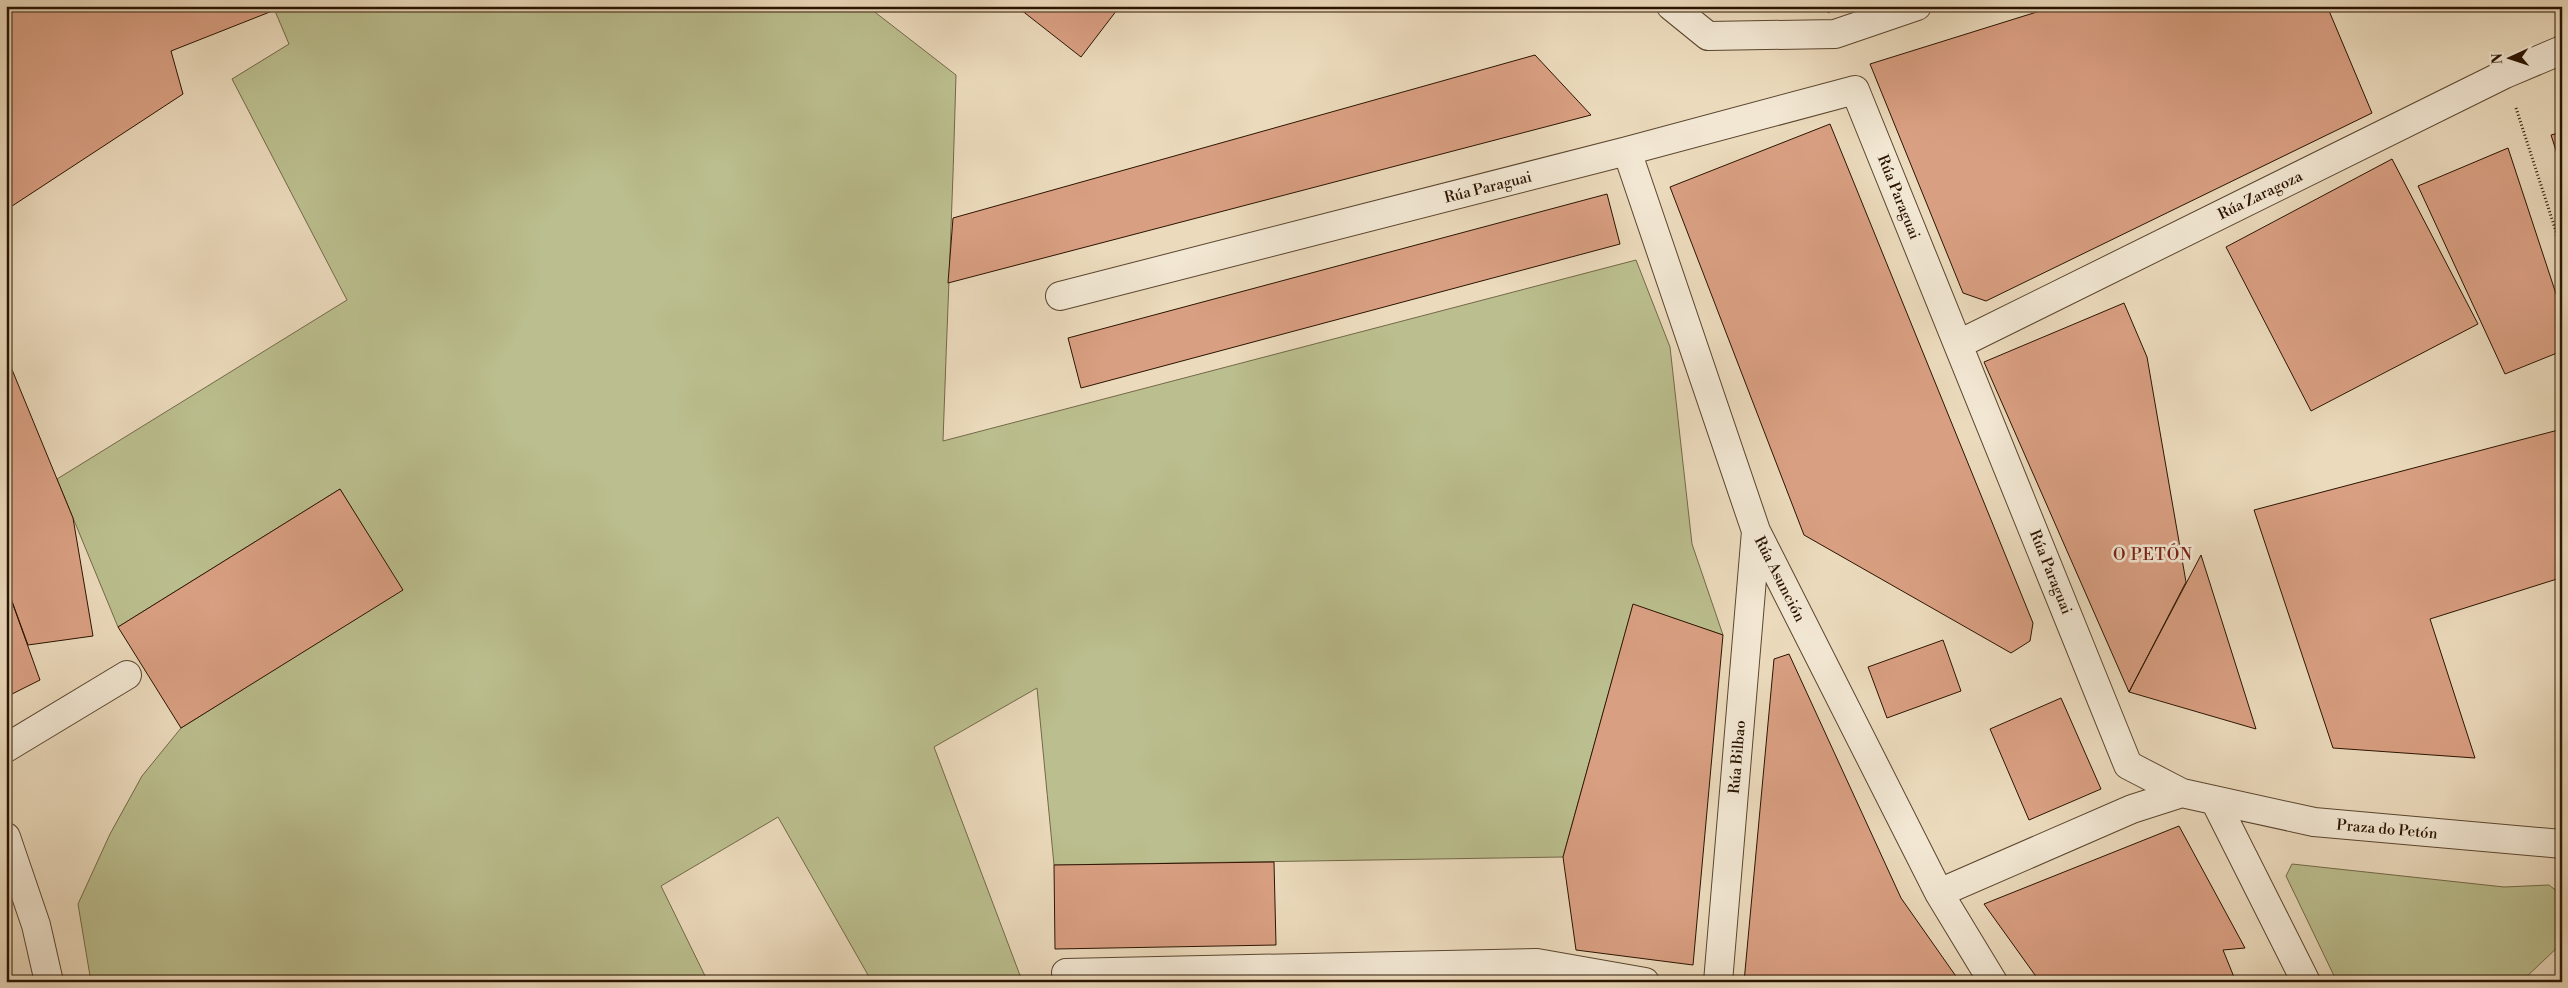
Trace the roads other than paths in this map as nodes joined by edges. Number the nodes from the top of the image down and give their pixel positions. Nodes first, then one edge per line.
1 (1671, 6) edge
2 (1917, 6) edge
3 (2562, 50) edge
4 (1626, 151) junction
5 (1060, 296) dead end
6 (1959, 344) junction
7 (1756, 532) junction
8 (127, 675) dead end
9 (6, 748) edge
10 (2182, 793) junction
11 (2215, 802) junction
12 (6, 837) edge
13 (2562, 844) edge
14 (1939, 893) junction
15 (1066, 973) dead end
16 (49, 982) edge
17 (1645, 982) edge
18 (1718, 982) edge
19 (1993, 982) edge
20 (2306, 982) edge

1 - 2 street
3 - 6 street, Rúa Zaragoza
4 - 5 street, Rúa Paraguai
4 - 6 street, Rúa Paraguai
4 - 7 street, Rúa Asunción
6 - 10 street, Rúa Paraguai
7 - 14 street, Rúa Asunción
7 - 18 street, Rúa Bilbao
8 - 9 street
10 - 11 street, Praza do Petón
10 - 14 street
11 - 13 street, Praza do Petón
11 - 20 street
12 - 16 street
14 - 19 street, Rúa Asunción
15 - 17 street

